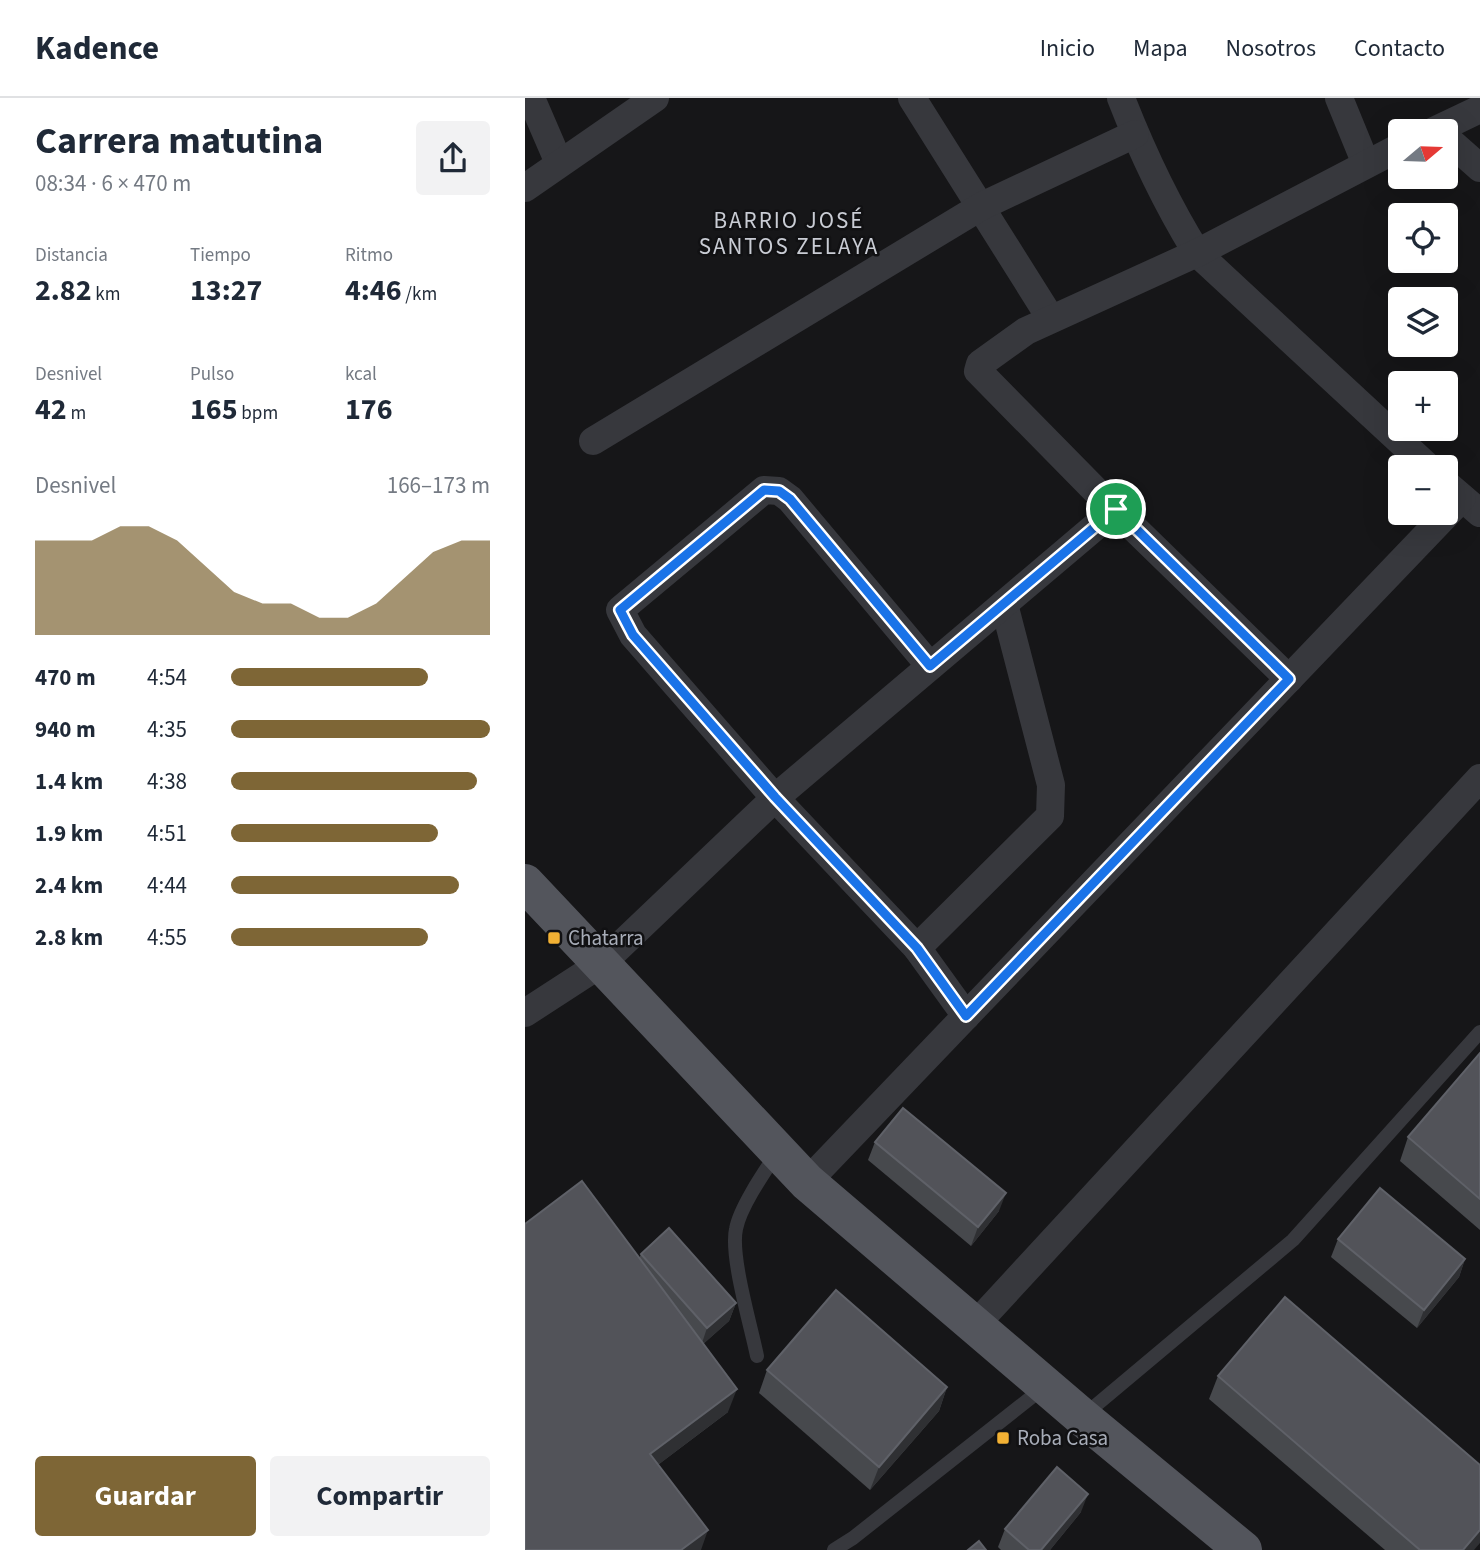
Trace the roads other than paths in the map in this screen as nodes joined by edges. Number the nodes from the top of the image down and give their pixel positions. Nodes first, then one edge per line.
1 (531, 98) edge
2 (655, 98) edge
3 (912, 98) edge
4 (1121, 98) edge
5 (1339, 98) edge
6 (1480, 109) edge
7 (1458, 121) edge
8 (1135, 134) junction
9 (1458, 149) edge
10 (1388, 154) edge
11 (559, 163) junction
12 (1366, 164) junction
13 (1480, 168) edge
14 (525, 188) edge
15 (982, 206) junction
16 (1197, 253) junction
17 (1051, 319) junction
18 (593, 441) dead end
19 (1415, 455) edge
20 (1462, 498) edge
21 (1116, 509) junction
22 (1004, 604) junction
23 (930, 666) junction
24 (1289, 679) junction
25 (1480, 778) edge
26 (775, 797) junction
27 (525, 883) edge
28 (917, 948) junction
29 (601, 963) junction
30 (525, 1013) edge
31 (966, 1016) junction
32 (1480, 1032) edge
33 (778, 1152) junction
34 (807, 1182) junction
35 (976, 1324) junction
36 (757, 1356) dead end
37 (1046, 1385) junction
38 (1082, 1417) junction
39 (834, 1550) edge
40 (1243, 1550) edge

1 - 11 street
2 - 11 street
3 - 15 street
4 - 8 street
5 - 12 street
6 - 7 street
8 - 15 street
8 - 16 street
9 - 13 street
10 - 12 street
11 - 14 street
12 - 16 street
15 - 17 street
15 - 18 street
16 - 17 street
16 - 19 street
17 - 21 street
20 - 24 street
21 - 22 street
21 - 24 street
22 - 23 street
22 - 28 street
23 - 26 street
23 - 26 street
24 - 31 street
25 - 35 street
26 - 28 street
26 - 29 street
27 - 29 main road
28 - 31 street
29 - 30 street
29 - 33 main road
31 - 34 street
32 - 38 lane
33 - 34 main road
33 - 36 lane
34 - 35 main road
35 - 37 main road
37 - 38 main road
37 - 39 lane
38 - 40 main road

